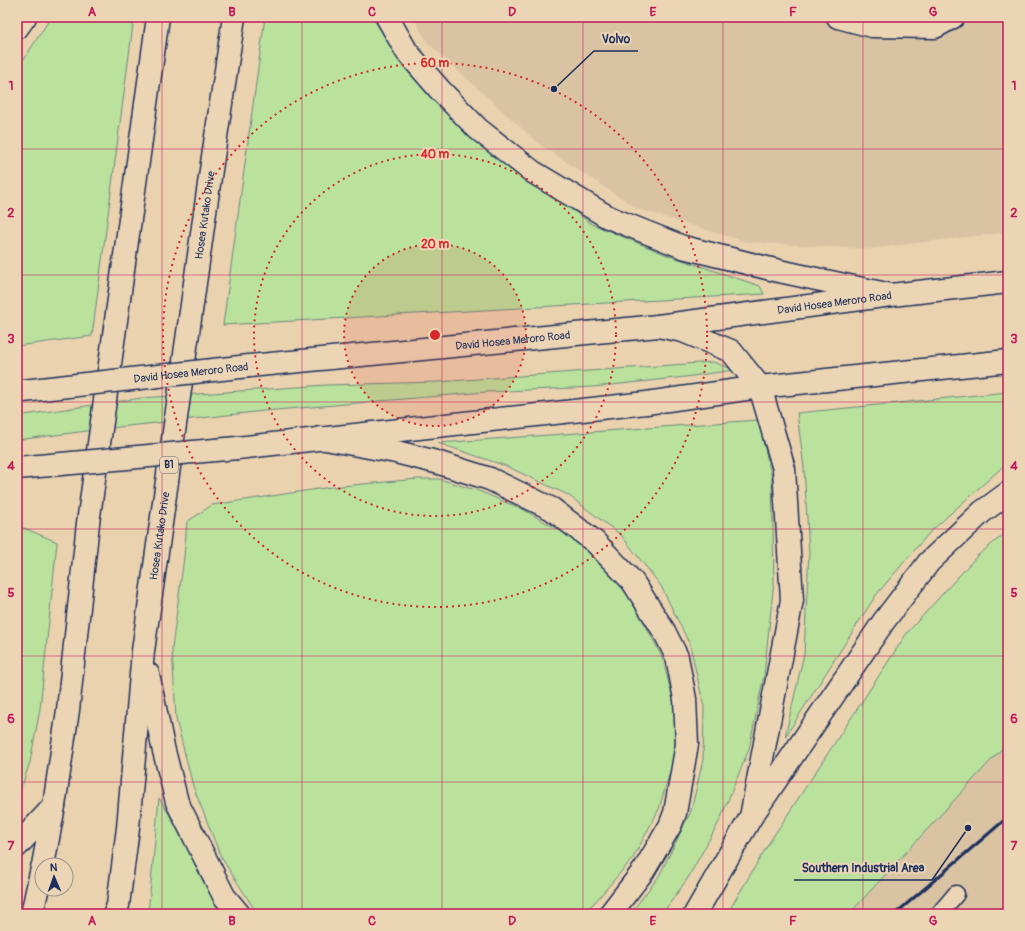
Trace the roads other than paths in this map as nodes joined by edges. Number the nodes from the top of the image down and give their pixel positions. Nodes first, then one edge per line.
1 (25, 17) edge
2 (158, 17) edge
3 (234, 17) edge
4 (387, 17) edge
5 (838, 17) edge
6 (953, 17) edge
7 (17, 28) edge
8 (1008, 282) edge
9 (891, 295) junction
10 (658, 326) junction
11 (1008, 361) edge
12 (760, 387) junction
13 (20, 391) edge
14 (320, 438) junction
15 (17, 468) edge
16 (1008, 492) edge
17 (143, 652) junction
18 (54, 806) junction
19 (750, 817) junction
20 (17, 846) edge
21 (44, 857) edge
22 (956, 894) dead end
23 (36, 897) edge
24 (32, 914) edge
25 (116, 914) edge
26 (239, 914) edge
27 (610, 914) edge
28 (696, 914) edge
29 (939, 914) edge

1 - 7 main road
2 - 18 main road
3 - 17 main road, Hosea Kutako Drive / B1
4 - 9 main road
5 - 6 main road
8 - 9 main road, David Hosea Meroro Road
9 - 10 main road, David Hosea Meroro Road
10 - 12 main road
10 - 13 main road, David Hosea Meroro Road, bridge
11 - 12 main road
12 - 14 main road
12 - 19 main road
14 - 15 main road, bridge
14 - 27 main road
16 - 19 main road
17 - 25 main road, Hosea Kutako Drive / B1
17 - 26 main road
18 - 20 main road
18 - 21 main road
19 - 28 main road
22 - 29 lane
23 - 24 main road

